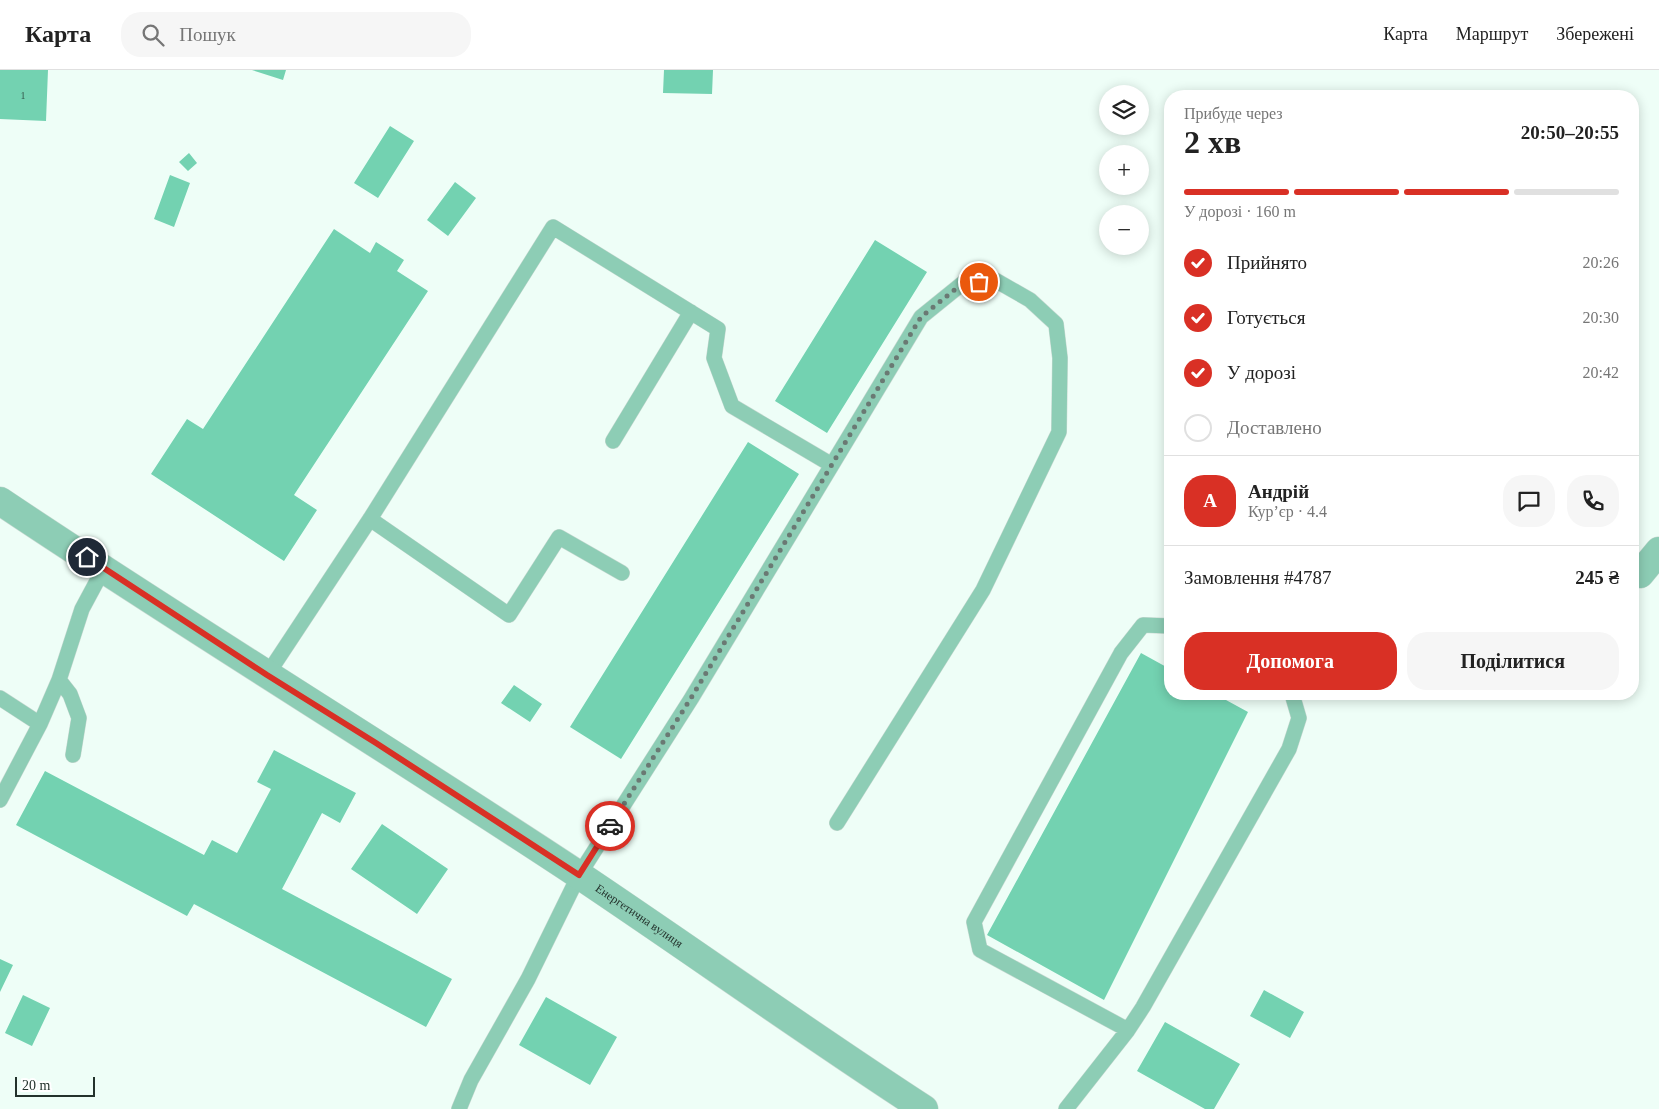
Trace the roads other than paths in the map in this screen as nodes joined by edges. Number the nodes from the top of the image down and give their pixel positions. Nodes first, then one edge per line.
1 (691, 312) junction
2 (613, 440) dead end
3 (832, 465) junction
4 (0, 501) edge
5 (370, 519) junction
6 (1659, 551) edge
7 (104, 568) junction
8 (622, 574) dead end
9 (1640, 574) dead end
10 (1164, 626) edge
11 (267, 675) junction
12 (59, 680) junction
13 (0, 698) edge
14 (1294, 700) edge
15 (40, 724) junction
16 (72, 755) dead end
17 (0, 800) edge
18 (837, 823) dead end
19 (579, 875) junction
20 (1128, 1030) junction
21 (459, 1109) edge
22 (924, 1109) edge
23 (1066, 1109) edge

1 - 2 lane
1 - 3 lane
1 - 5 lane
3 - 18 lane
3 - 19 lane
4 - 7 street, Енергетична вулиця
5 - 8 lane
5 - 11 lane
6 - 9 street
7 - 11 street, Енергетична вулиця
7 - 12 lane
10 - 20 lane
11 - 19 street, Енергетична вулиця
12 - 15 lane
12 - 16 lane
13 - 15 lane
14 - 20 lane
15 - 17 lane
19 - 21 lane
19 - 22 street, Енергетична вулиця
20 - 23 lane

